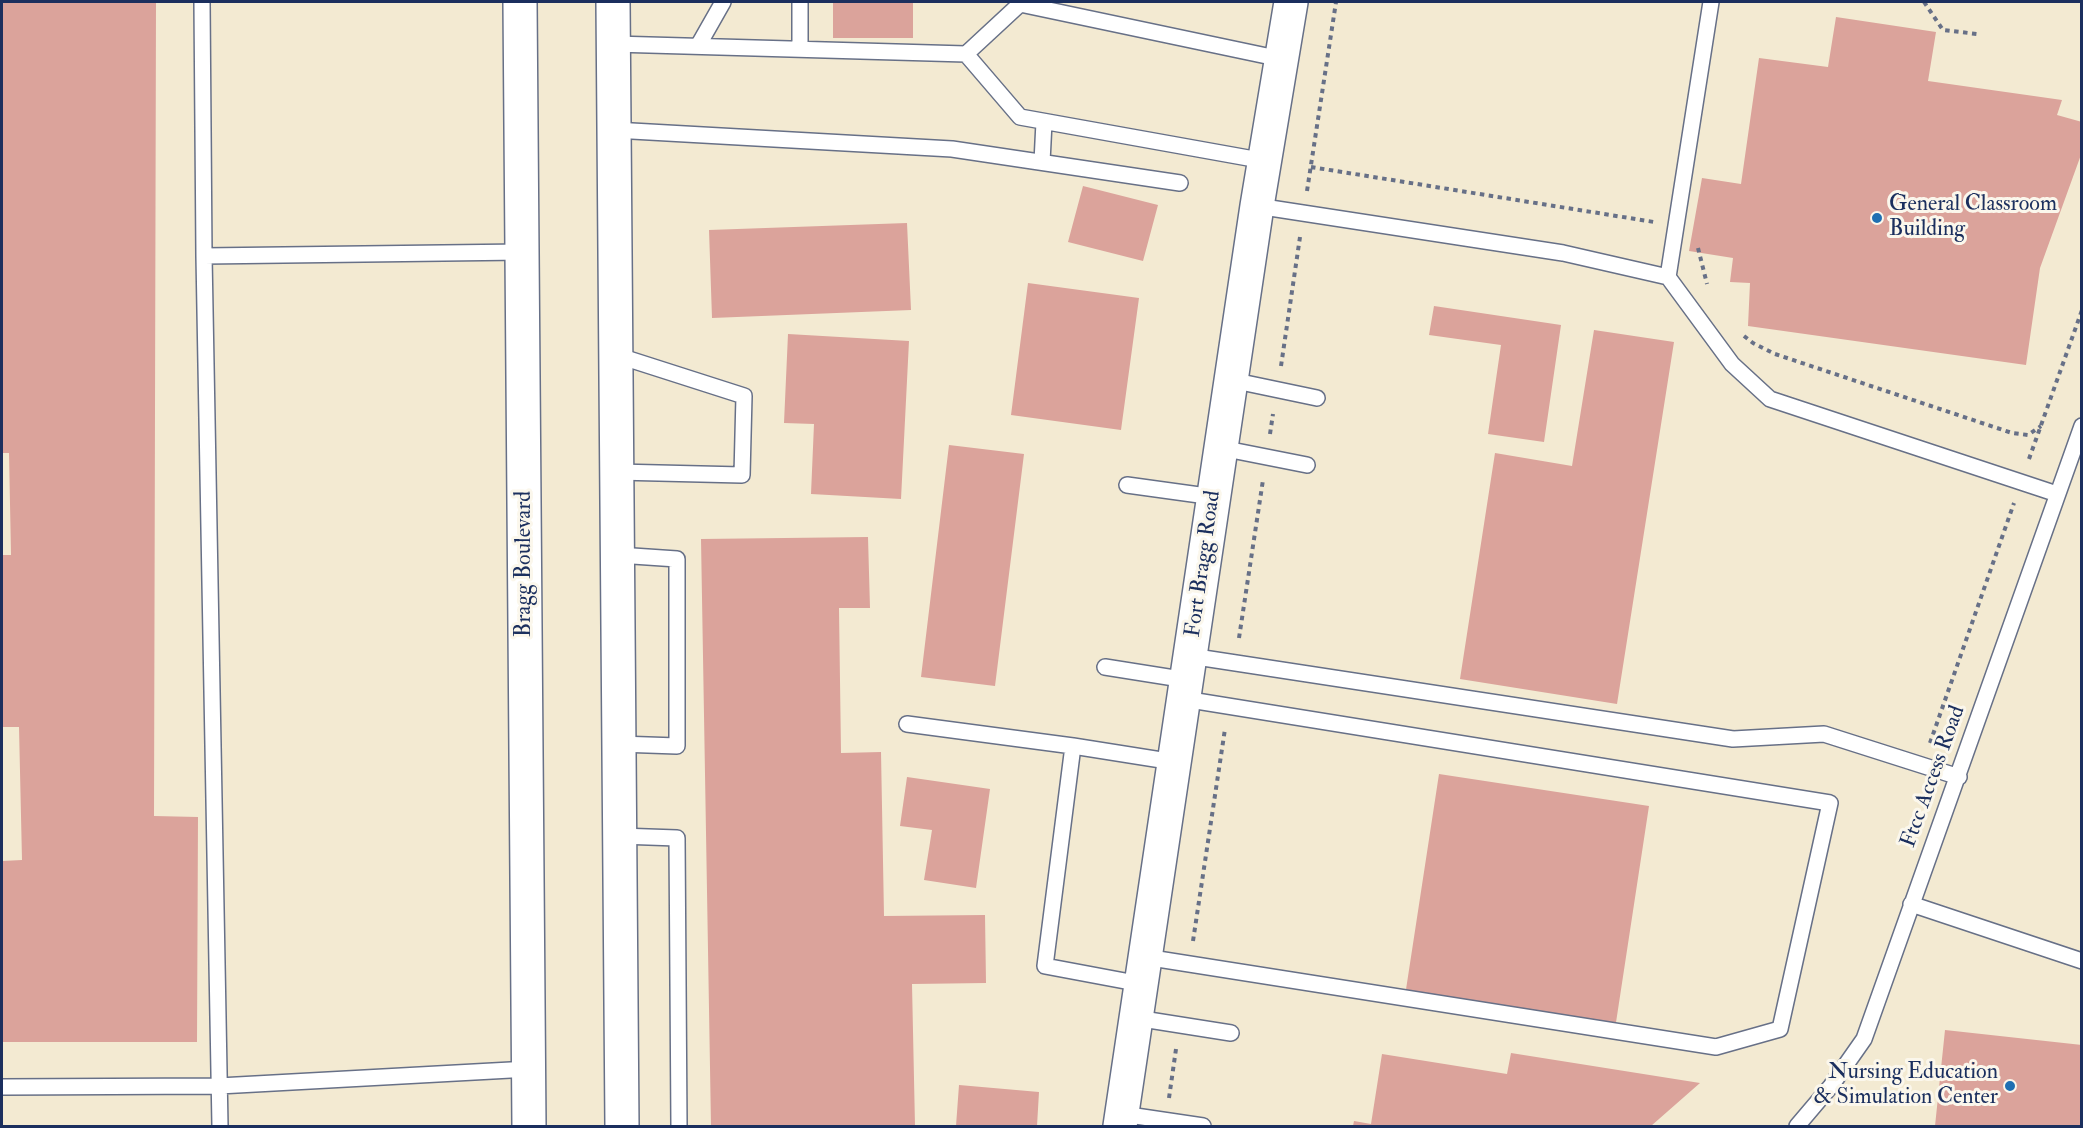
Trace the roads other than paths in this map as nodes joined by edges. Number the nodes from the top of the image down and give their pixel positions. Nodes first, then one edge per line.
1 (202, 2) edge
2 (520, 2) edge
3 (613, 2) edge
4 (723, 2) edge
5 (800, 2) edge
6 (1291, 2) edge
7 (1711, 2) edge
8 (614, 44) junction
9 (698, 46) junction
10 (800, 49) junction
11 (966, 54) junction
12 (1281, 59) junction
13 (1044, 122) junction
14 (614, 130) junction
15 (1265, 161) junction
16 (1042, 162) junction
17 (1180, 183) dead end
18 (1257, 206) junction
19 (523, 252) junction
20 (204, 256) junction
21 (1668, 277) junction
22 (616, 355) junction
23 (1231, 380) junction
24 (1317, 398) dead end
25 (2082, 426) edge
26 (1221, 448) junction
27 (1307, 465) dead end
28 (617, 472) junction
29 (1127, 485) dead end
30 (2057, 494) junction
31 (1214, 497) junction
32 (618, 555) junction
33 (1105, 667) dead end
34 (1187, 678) junction
35 (907, 724) dead end
36 (619, 744) junction
37 (1073, 746) junction
38 (1174, 762) junction
39 (1959, 777) junction
40 (620, 836) junction
41 (1911, 904) junction
42 (2082, 961) edge
43 (1143, 971) junction
44 (1136, 1018) junction
45 (1231, 1033) dead end
46 (529, 1069) junction
47 (219, 1086) junction
48 (2, 1087) edge
49 (1121, 1120) edge
50 (220, 1126) edge
51 (529, 1126) edge
52 (622, 1126) edge
53 (679, 1126) edge
54 (1203, 1126) edge
55 (1797, 1126) edge

1 - 20 lane
2 - 19 main road, Bragg Boulevard
3 - 8 main road
4 - 9 lane
5 - 10 lane
6 - 12 main road, Fort Bragg Road
7 - 21 lane
8 - 9 lane
8 - 14 main road
9 - 10 lane
10 - 11 lane
11 - 12 lane
11 - 13 lane
12 - 15 main road, Fort Bragg Road
13 - 15 lane
13 - 16 lane
14 - 16 lane
14 - 22 main road
15 - 18 main road, Fort Bragg Road
16 - 17 lane
18 - 21 lane
18 - 23 main road, Fort Bragg Road
19 - 20 lane
19 - 46 main road, Bragg Boulevard
20 - 47 lane
21 - 30 lane
22 - 28 main road
22 - 28 lane
23 - 24 lane
23 - 26 main road, Fort Bragg Road
25 - 30 lane, Ftcc Access Road
26 - 27 lane
26 - 31 main road, Fort Bragg Road
28 - 32 main road
29 - 31 lane
30 - 39 lane, Ftcc Access Road
31 - 34 main road, Fort Bragg Road
32 - 36 main road
32 - 36 lane
33 - 34 lane
34 - 38 main road, Fort Bragg Road
34 - 39 lane
34 - 43 lane
35 - 37 lane
36 - 40 main road
37 - 38 lane
37 - 43 lane
38 - 43 main road, Fort Bragg Road
39 - 41 lane, Ftcc Access Road
40 - 52 main road
40 - 53 lane
41 - 42 lane
41 - 55 lane, Ftcc Access Road
43 - 44 main road, Fort Bragg Road
44 - 45 lane
44 - 49 main road, Fort Bragg Road
46 - 47 lane
46 - 51 main road, Bragg Boulevard
47 - 48 lane
47 - 50 lane
49 - 54 lane

